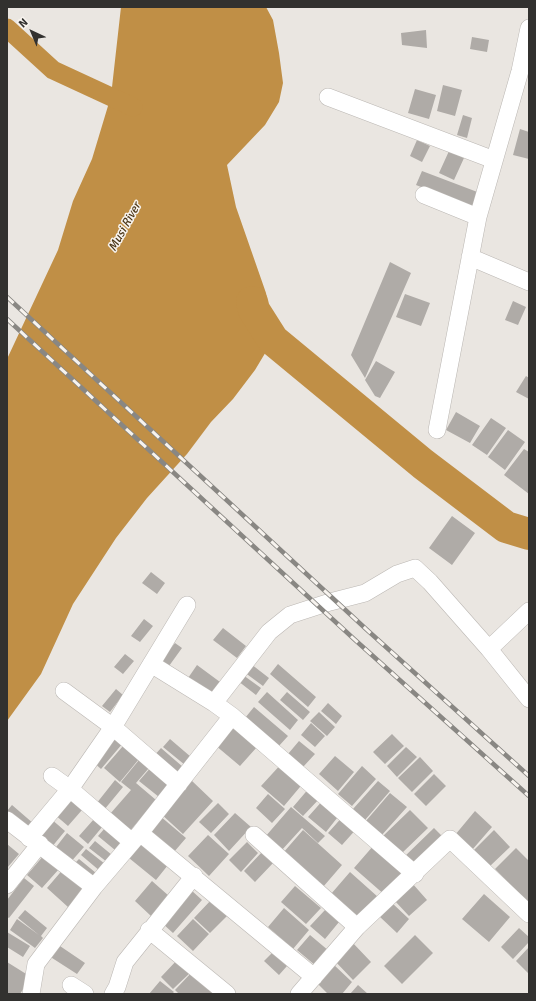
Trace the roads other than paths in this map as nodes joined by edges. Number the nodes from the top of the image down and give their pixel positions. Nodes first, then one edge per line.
1 (529, 28) edge
2 (524, 72) edge
3 (328, 96) dead end
4 (494, 160) junction
5 (424, 195) dead end
6 (478, 217) junction
7 (470, 257) junction
8 (529, 282) edge
9 (437, 430) dead end
10 (187, 605) dead end
11 (529, 611) edge
12 (489, 649) junction
13 (150, 664) junction
14 (64, 691) dead end
15 (529, 700) edge
16 (214, 703) junction
17 (232, 716) junction
18 (113, 728) junction
19 (52, 776) dead end
20 (179, 784) junction
21 (70, 789) junction
22 (7, 820) edge
23 (254, 835) dead end
24 (136, 838) junction
25 (34, 841) junction
26 (415, 874) junction
27 (194, 876) junction
28 (7, 885) edge
29 (94, 887) junction
30 (529, 914) edge
31 (357, 927) junction
32 (149, 930) junction
33 (314, 976) junction
34 (119, 992) edge
35 (31, 994) edge
36 (227, 994) edge
37 (299, 994) edge

1 - 2 street
2 - 4 street
3 - 4 street
4 - 6 street
5 - 6 street
6 - 7 street
7 - 8 street
7 - 9 street
10 - 13 street
11 - 12 street
12 - 15 street
12 - 16 street
13 - 16 street
13 - 18 street
14 - 18 street
16 - 17 street
17 - 20 street
17 - 26 street
18 - 20 street
18 - 21 street
19 - 21 street
20 - 24 street
21 - 24 street
21 - 25 street
22 - 25 street
23 - 31 street
24 - 27 street
24 - 29 street
25 - 28 street
25 - 29 street
26 - 30 street
26 - 31 street
27 - 32 street
27 - 33 street
29 - 35 street
31 - 33 street
32 - 34 street
32 - 36 street
33 - 37 street

